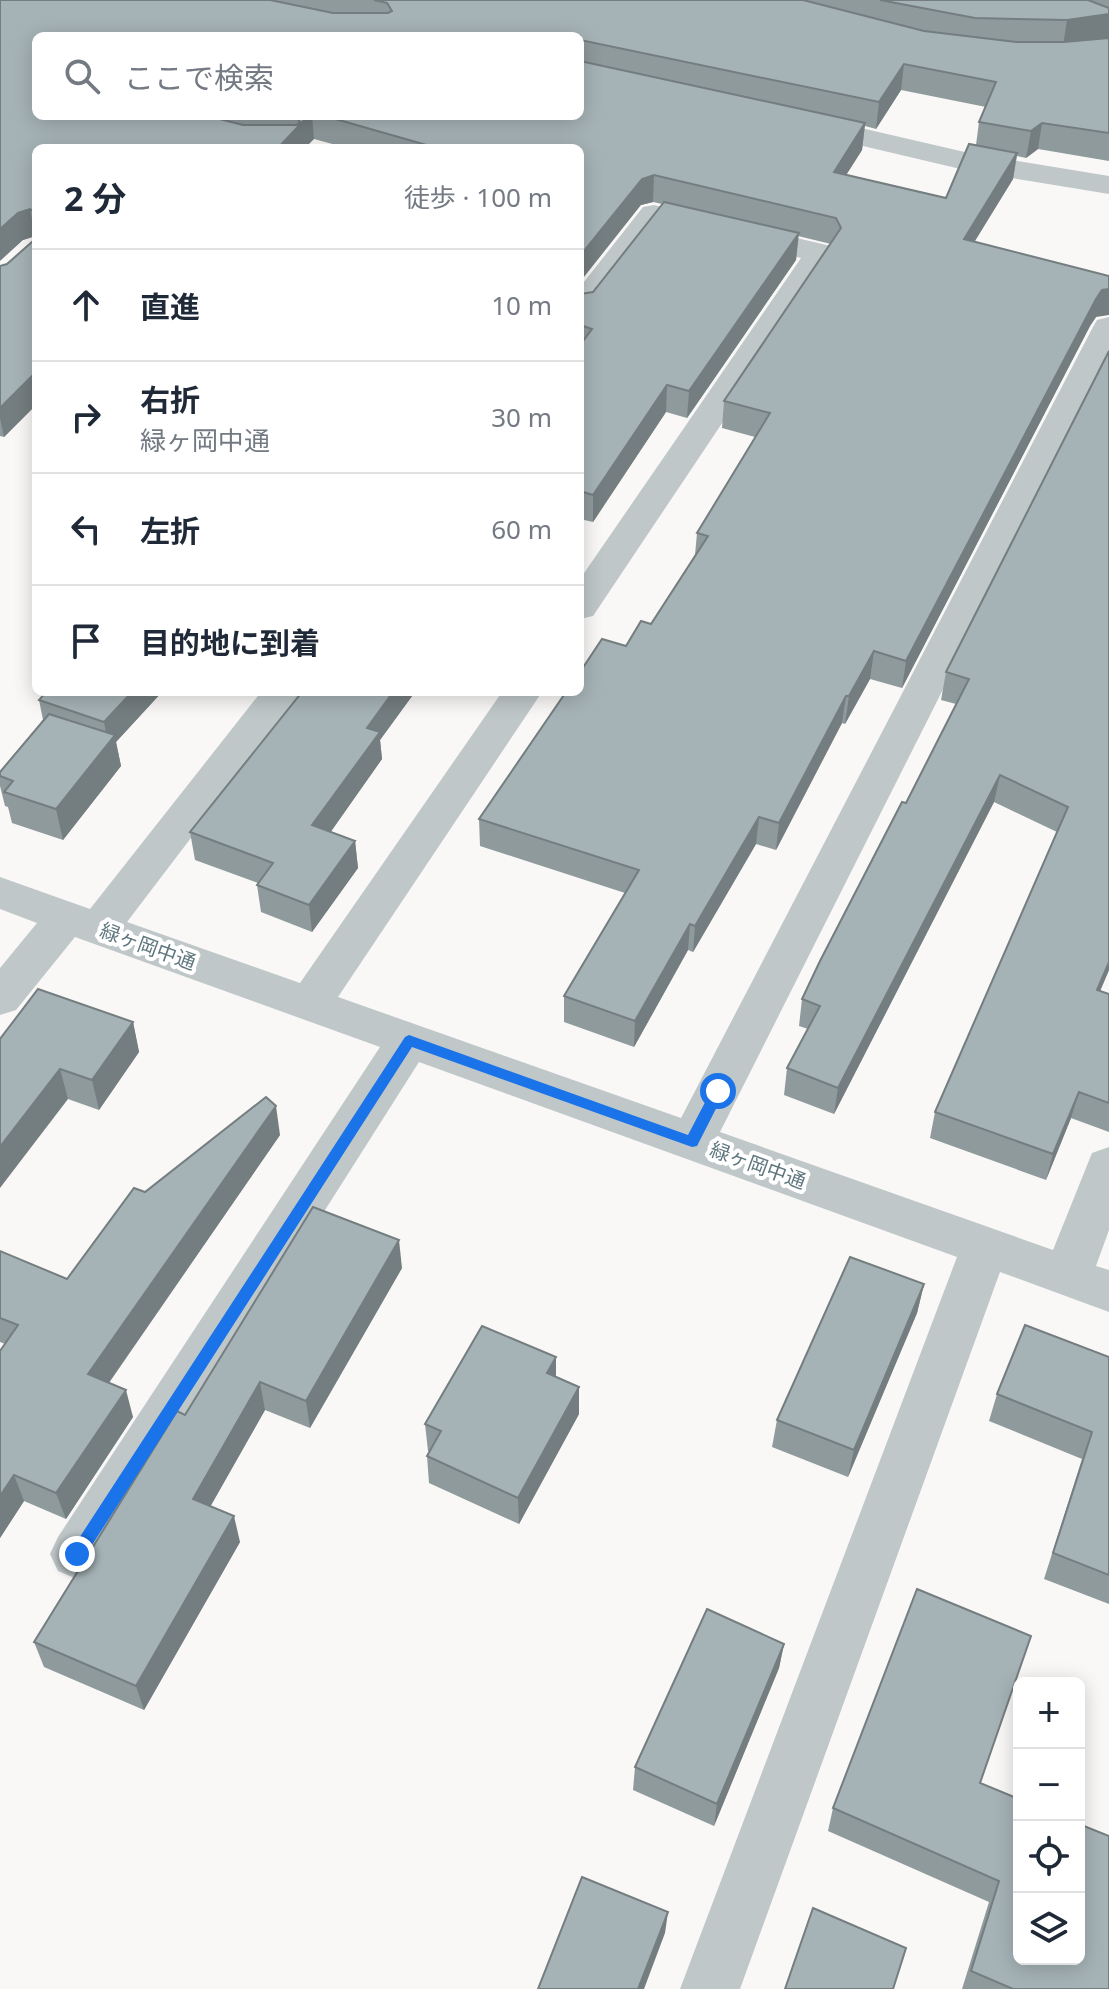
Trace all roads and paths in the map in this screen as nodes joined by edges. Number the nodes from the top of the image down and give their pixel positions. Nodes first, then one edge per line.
1 (778, 118) edge
2 (1109, 185) edge
3 (584, 304) edge
4 (1109, 327) edge
5 (584, 601) edge
6 (279, 696) edge
7 (519, 696) edge
8 (0, 893) edge
9 (83, 923) junction
10 (0, 998) edge
11 (309, 1005) junction
12 (409, 1040) junction
13 (692, 1142) junction
14 (1109, 1166) edge
15 (985, 1247) junction
16 (1088, 1284) edge
17 (77, 1554) dead end
18 (710, 1989) edge

1 - 2 street
3 - 5 street
4 - 13 street
6 - 9 street
7 - 11 street
8 - 9 street, 緑ヶ岡中通
9 - 10 street
9 - 11 street, 緑ヶ岡中通
11 - 12 street, 緑ヶ岡中通
12 - 13 street, 緑ヶ岡中通
12 - 17 street
13 - 15 street, 緑ヶ岡中通
14 - 16 street
15 - 16 street, 緑ヶ岡中通
15 - 18 street

